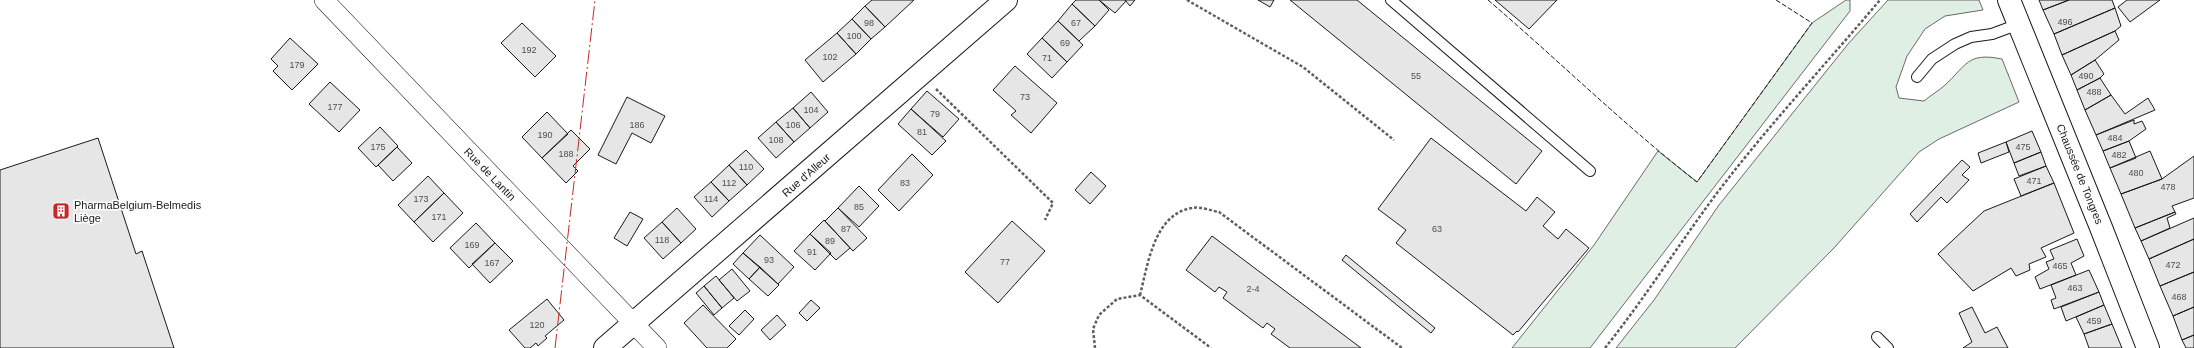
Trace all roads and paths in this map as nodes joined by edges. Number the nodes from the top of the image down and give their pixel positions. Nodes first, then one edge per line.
1 (324, 0) edge
2 (1006, 0) edge
3 (1187, 0) edge
4 (1391, 0) edge
5 (1880, 0) edge
6 (2009, 0) edge
7 (2019, 24) junction
8 (921, 74) junction
9 (1917, 78) dead end
10 (1394, 140) dead end
11 (1590, 171) dead end
12 (1045, 220) dead end
13 (1140, 294) junction
14 (634, 324) junction
15 (1876, 337) dead end
16 (605, 348) edge
17 (657, 348) edge
18 (1095, 348) edge
19 (1211, 348) edge
20 (1402, 348) edge
21 (1605, 348) edge
22 (1888, 348) edge
23 (2148, 348) edge

1 - 14 street, Rue de Lantin
2 - 8 street, Rue d'Alleur
3 - 10 path
4 - 11 lane
5 - 21 path
6 - 7 street, Chaussée de Tongres
7 - 9 lane
7 - 23 street, Chaussée de Tongres
8 - 12 path
8 - 14 street, Rue d'Alleur
13 - 18 path
13 - 19 path
13 - 20 path
14 - 16 street, Rue d'Alleur
14 - 17 street, Rue de Lantin
15 - 22 lane

